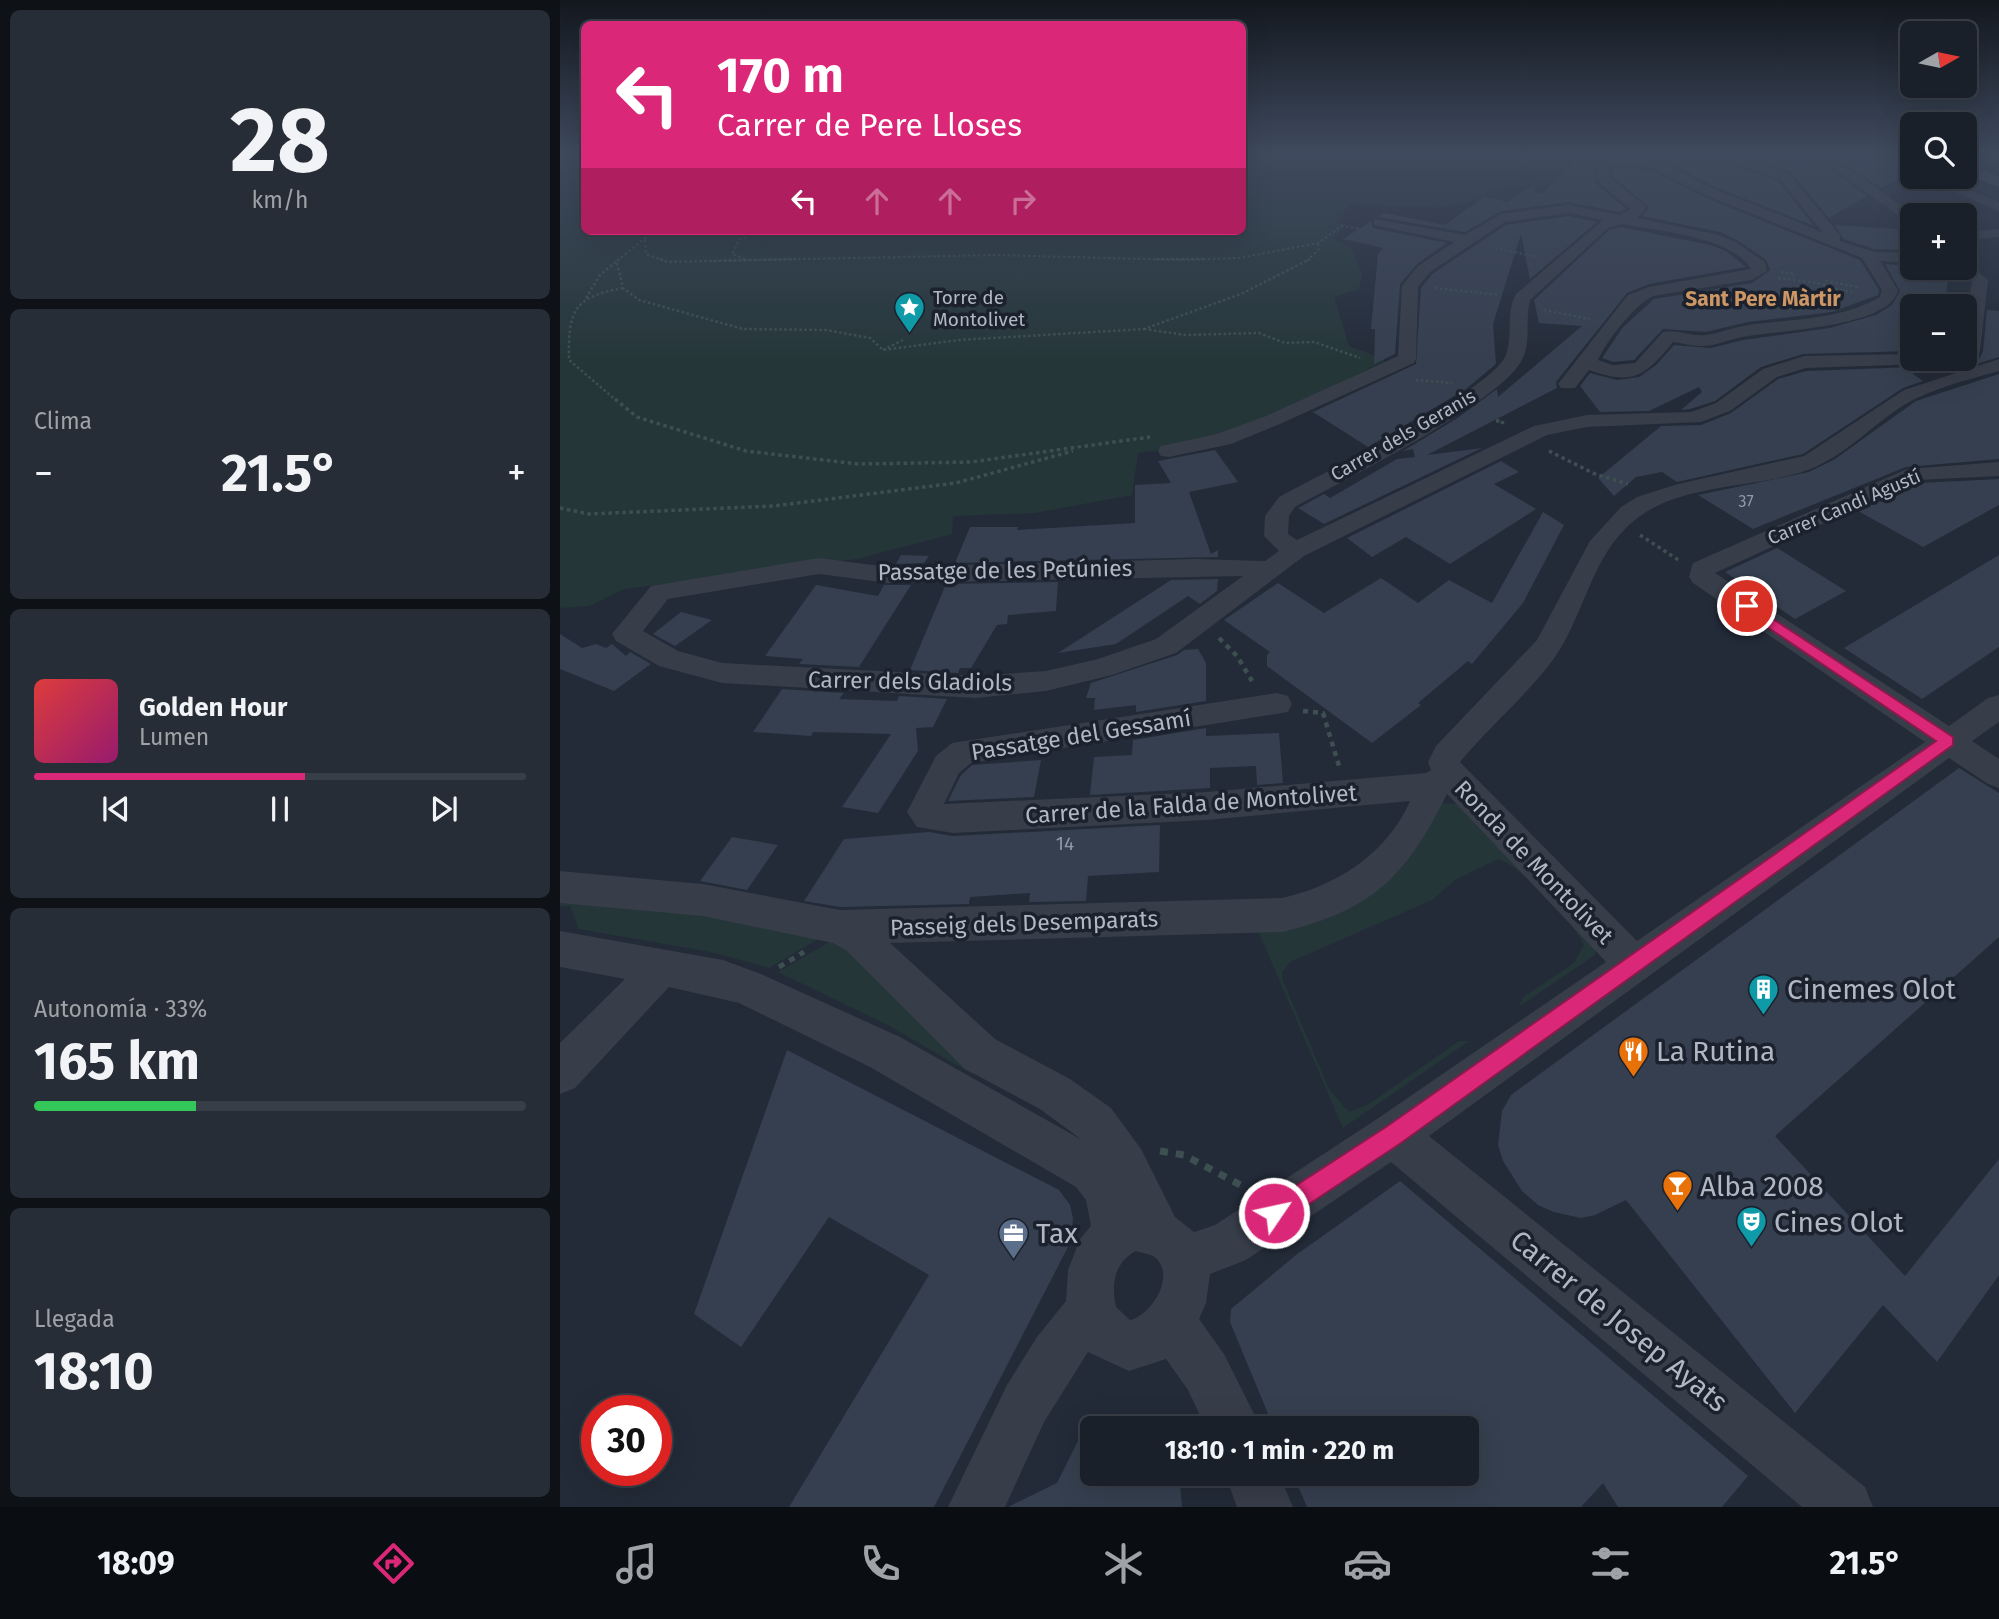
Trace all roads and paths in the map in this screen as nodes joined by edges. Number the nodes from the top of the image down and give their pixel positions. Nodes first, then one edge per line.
1 (1381, 222) edge
2 (1494, 222) edge
3 (1610, 222) edge
4 (1636, 222) edge
5 (1790, 222) edge
6 (1819, 222) edge
7 (1342, 226) dead end
8 (1999, 233) edge
9 (650, 235) edge
10 (750, 235) edge
11 (1977, 235) edge
12 (1729, 237) dead end
13 (645, 240) junction
14 (1464, 240) junction
15 (1977, 240) edge
16 (1318, 243) junction
17 (1999, 248) edge
18 (1849, 251) junction
19 (1869, 257) junction
20 (1900, 258) edge
21 (749, 260) junction
22 (1564, 262) junction
23 (1756, 262) junction
24 (617, 263) junction
25 (1977, 277) edge
26 (1787, 279) dead end
27 (1823, 283) junction
28 (1409, 286) junction
29 (623, 288) junction
30 (1856, 290) dead end
31 (1851, 292) dead end
32 (586, 298) junction
33 (1977, 300) edge
34 (1520, 302) junction
35 (1977, 313) edge
36 (1999, 317) edge
37 (1612, 324) junction
38 (1143, 328) junction
39 (903, 340) dead end
40 (883, 350) junction
41 (1977, 356) edge
42 (1900, 360) edge
43 (1586, 361) junction
44 (1999, 364) edge
45 (1393, 365) junction
46 (1568, 384) dead end
47 (1480, 389) junction
48 (1486, 417) dead end
49 (1494, 422) dead end
50 (1166, 443) joint
51 (1090, 447) junction
52 (1550, 452) dead end
53 (1999, 469) edge
54 (1626, 484) dead end
55 (560, 508) edge
56 (1639, 534) dead end
57 (1295, 551) junction
58 (1677, 560) dead end
59 (1268, 569) junction
60 (660, 592) joint
61 (1277, 704) dead end
62 (1999, 706) edge
63 (1948, 741) junction
64 (1999, 775) edge
65 (1441, 780) junction
66 (929, 817) joint
67 (560, 887) edge
68 (824, 938) junction
69 (560, 949) edge
70 (1633, 963) junction
71 (663, 967) junction
72 (778, 967) dead end
73 (560, 1073) edge
74 (1393, 1135) junction
75 (1120, 1158) junction
76 (1251, 1191) dead end
77 (1152, 1242) junction
78 (1091, 1310) junction
79 (1172, 1324) junction
80 (1228, 1416) edge
81 (1257, 1486) edge
82 (976, 1507) edge
83 (1265, 1507) edge
84 (1845, 1507) edge

1 - 14 street
2 - 14 street
3 - 22 street
4 - 23 street
5 - 18 street
6 - 18 street
7 - 16 path
8 - 11 street
9 - 13 path
10 - 21 path
12 - 23 street
13 - 21 path
13 - 24 path
14 - 22 path
14 - 28 street
15 - 17 street
16 - 21 path
16 - 38 path
18 - 19 street
19 - 20 street
19 - 43 street
22 - 34 street
23 - 37 street
24 - 29 path
24 - 32 path
25 - 33 street
26 - 27 path
27 - 30 path
27 - 31 path
28 - 34 path
28 - 45 street
29 - 32 path
29 - 40 path
32 - 51 path
34 - 37 path
34 - 47 street, Carrer dels Geranis
35 - 36 street
37 - 43 street
38 - 40 path
38 - 45 path
39 - 40 path
41 - 44 street
42 - 57 street
43 - 46 street
44 - 65 street, Ronda de Montolivet
45 - 47 path
45 - 50 street
47 - 57 street, Carrer dels Geranis
48 - 49 path
50 - 51 path
51 - 55 path
52 - 54 path
53 - 63 street, Carrer Candi Agustí
56 - 58 path
57 - 59 street
59 - 60 street, Passatge de les Petúnies
59 - 60 street, Carrer dels Gladiols
61 - 66 street, Passatge del Gessamí
62 - 63 street
63 - 64 street
63 - 70 street
65 - 66 street, Carrer de la Falda de Montolivet
65 - 68 street, Passeig dels Desemparats
65 - 70 street, Ronda de Montolivet
67 - 68 street, Passeig dels Desemparats
68 - 72 path
68 - 75 street
69 - 71 street
70 - 74 street
71 - 73 street
71 - 77 street
74 - 77 street
74 - 84 street, Carrer de Josep Ayats
75 - 76 path
75 - 77 street
77 - 78 street
77 - 79 street
78 - 79 street
78 - 82 street
79 - 80 street
81 - 83 street

